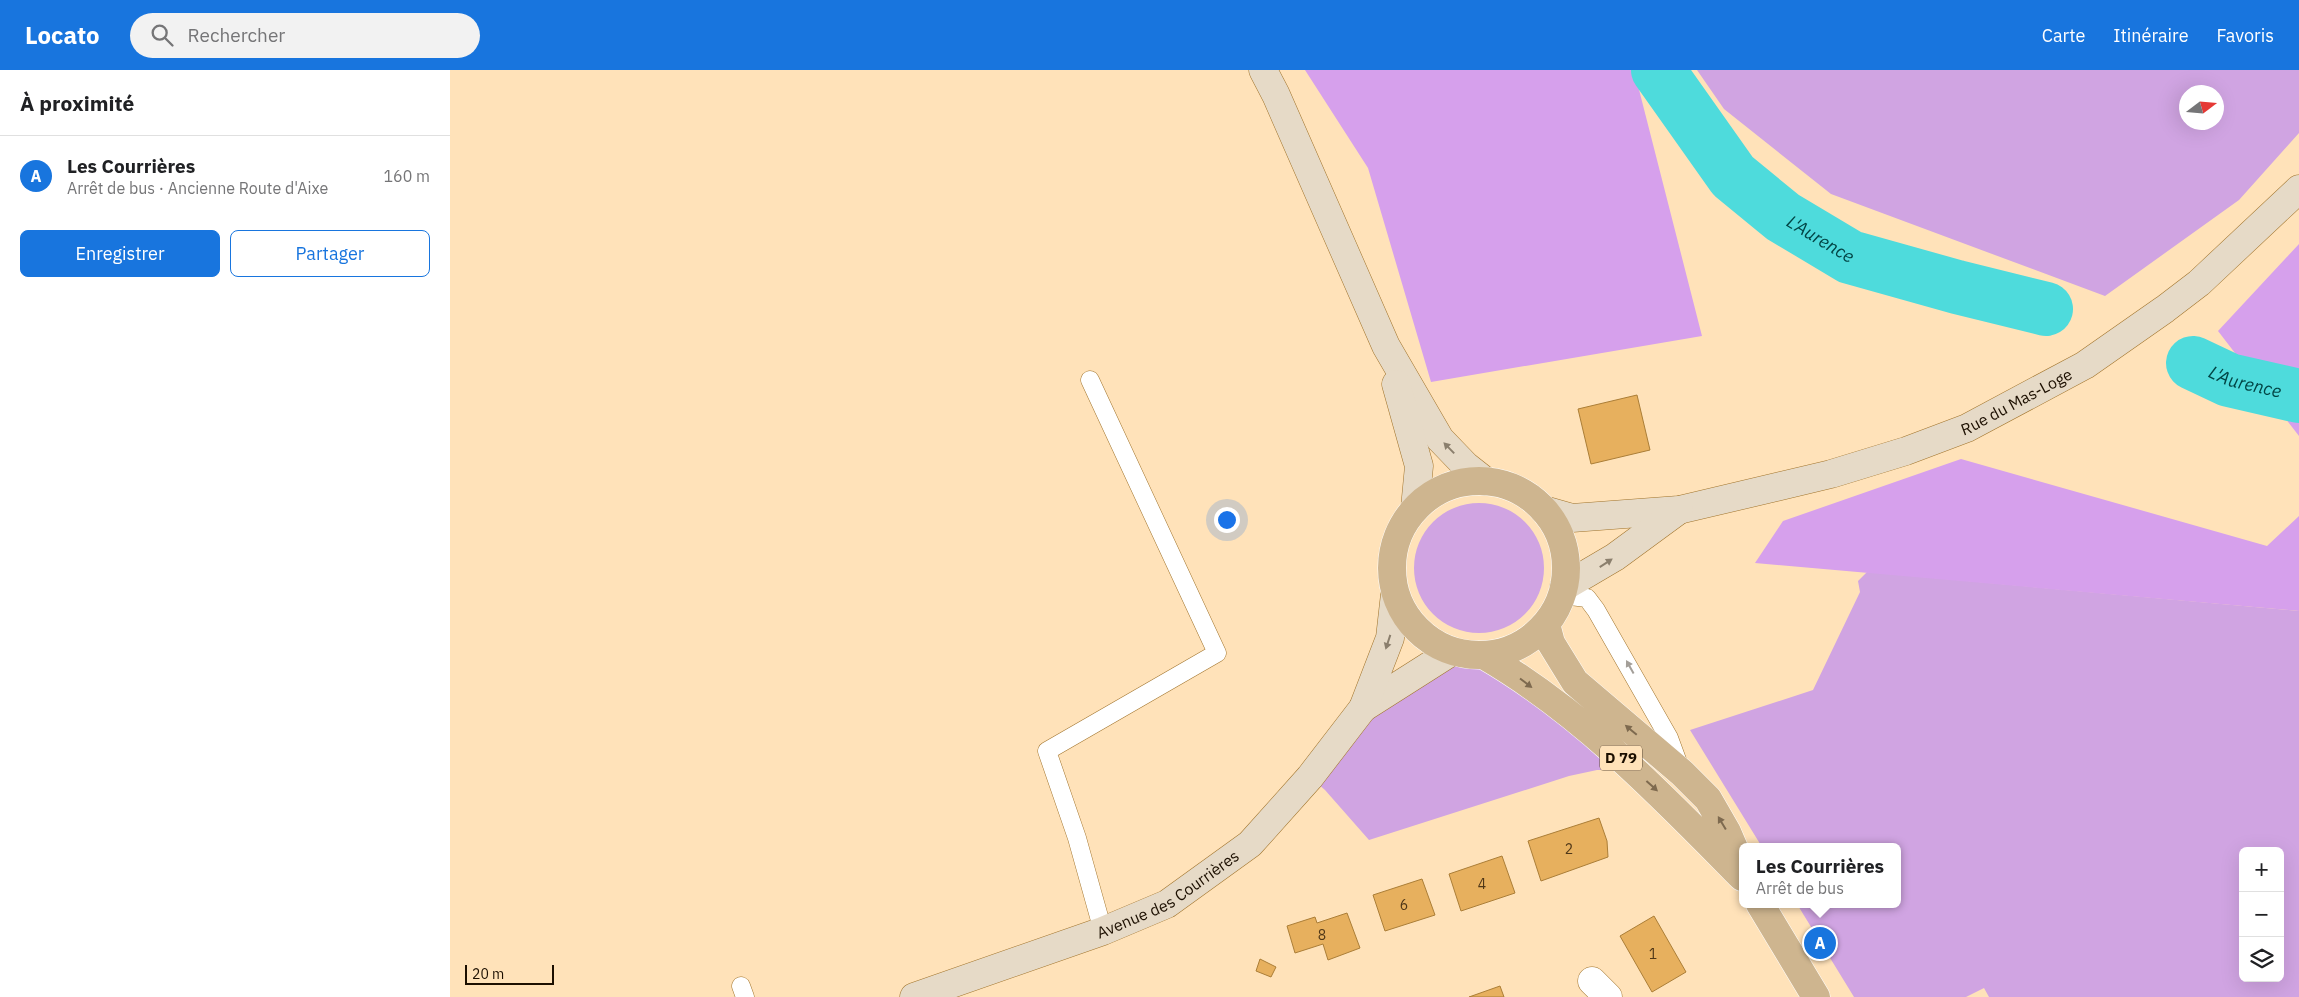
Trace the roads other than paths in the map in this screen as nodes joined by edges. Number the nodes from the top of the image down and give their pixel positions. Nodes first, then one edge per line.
1 (1263, 70) edge
2 (2299, 189) edge
3 (1386, 346) junction
4 (1090, 380) dead end
5 (1485, 481) junction
6 (1415, 508) junction
7 (1544, 510) junction
8 (1679, 510) junction
9 (1563, 591) junction
10 (1395, 594) junction
11 (1546, 624) junction
12 (1452, 652) junction
13 (1485, 656) junction
14 (1363, 708) junction
15 (1682, 773) junction
16 (1739, 860) edge
17 (1739, 874) edge
18 (1762, 908) edge
19 (1103, 931) junction
20 (916, 997) edge
21 (1816, 997) edge

1 - 3 main road
2 - 8 main road, Rue du Mas-Loge
5 -> 3 main road
3 - 6 main road
4 - 19 lane
5 - 6 main road
5 - 7 main road
6 - 10 main road
7 - 8 main road, Rue du Mas-Loge
7 - 9 main road
9 -> 8 main road, Rue du Mas-Loge
9 - 11 main road
15 -> 9 lane
10 - 12 main road
10 -> 14 main road, Avenue des Courrières
11 - 13 main road
15 -> 11 main road, D 79
12 - 13 main road
12 - 14 main road, Avenue des Courrières
13 -> 17 main road, D 79
14 - 19 main road, Avenue des Courrières
16 -> 15 main road, D 79
18 - 21 main road
19 - 20 main road, Avenue des Courrières

